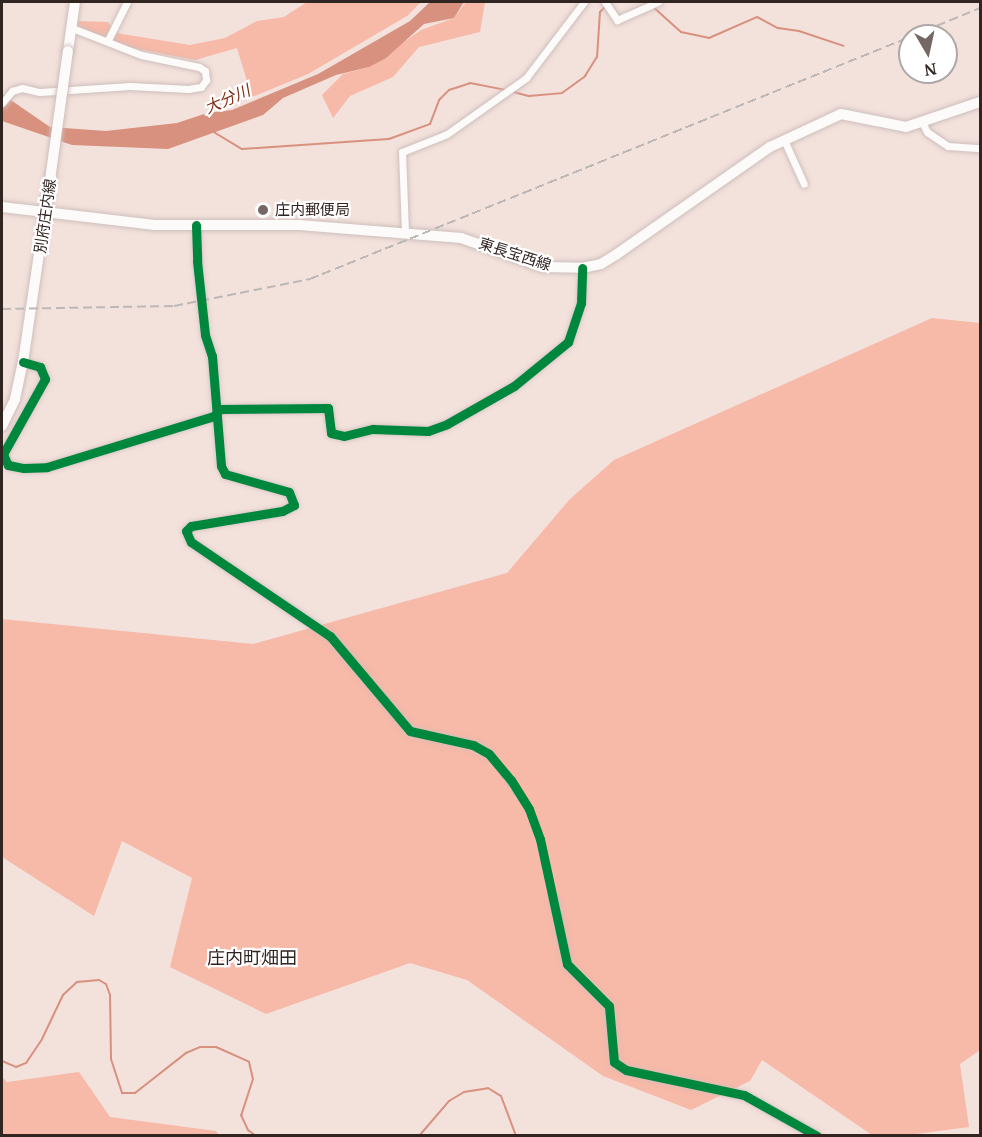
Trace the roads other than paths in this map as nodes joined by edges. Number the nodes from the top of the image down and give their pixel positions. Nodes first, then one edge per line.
1 (75, 2) edge
2 (126, 2) edge
3 (585, 2) edge
4 (605, 2) edge
5 (658, 2) edge
6 (72, 28) junction
7 (108, 40) junction
8 (981, 102) edge
9 (2, 103) edge
10 (923, 124) junction
11 (784, 140) junction
12 (981, 148) edge
13 (804, 184) dead end
14 (2, 207) edge
15 (45, 213) junction
16 (196, 225) junction
17 (405, 233) junction
18 (582, 267) junction
19 (24, 362) junction
20 (214, 416) junction
21 (2, 426) edge
22 (5, 464) edge
23 (489, 754) tunnel mouth
24 (555, 900) tunnel mouth
25 (817, 1136) edge

1 - 6 main road, 別府庄内線
2 - 7 street
3 - 17 street
4 - 5 street
6 - 7 street
6 - 15 main road, 別府庄内線, bridge
7 - 9 street
8 - 10 main road, 東長宝西線
10 - 11 main road, 東長宝西線
10 - 12 street
11 - 13 street
11 - 18 main road, 東長宝西線
14 - 15 main road, 東長宝西線
15 - 16 main road, 東長宝西線
15 - 19 main road, 別府庄内線
16 - 17 main road, 東長宝西線
16 - 20 street
17 - 18 main road, 東長宝西線
18 - 20 street
19 - 21 main road, 別府庄内線
19 - 22 street
20 - 22 street
20 - 23 street
24 - 25 street

